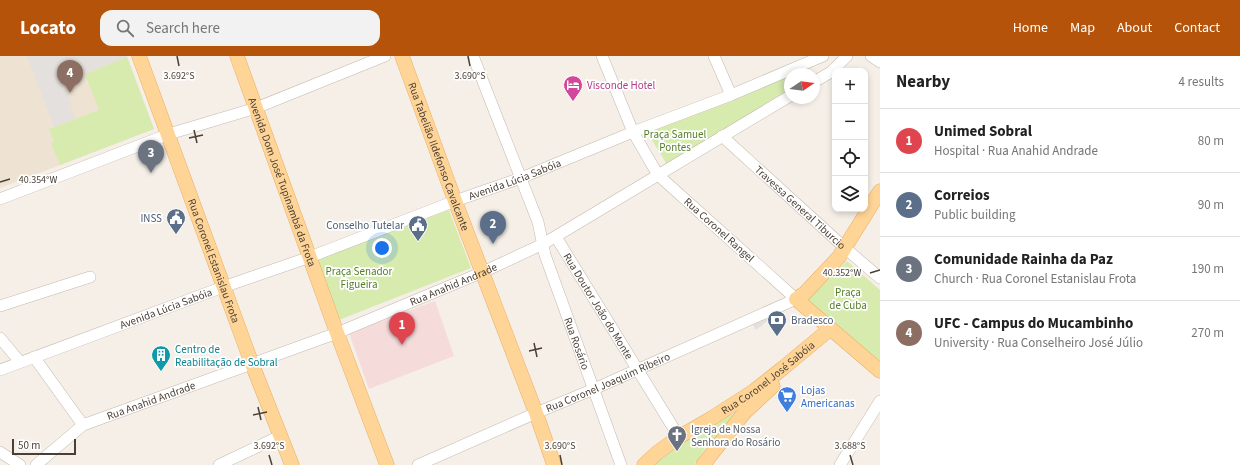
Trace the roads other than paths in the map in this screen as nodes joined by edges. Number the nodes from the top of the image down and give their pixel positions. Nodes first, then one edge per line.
1 (139, 56) edge
2 (236, 56) edge
3 (385, 56) edge
4 (402, 56) edge
5 (473, 56) edge
6 (602, 56) edge
7 (714, 56) edge
8 (822, 56) edge
9 (847, 56) edge
10 (871, 56) edge
11 (880, 62) edge
12 (831, 72) junction
13 (820, 78) edge
14 (731, 95) junction
15 (784, 100) edge
16 (256, 108) junction
17 (633, 132) junction
18 (169, 134) junction
19 (722, 136) junction
20 (658, 175) junction
21 (521, 178) junction
22 (880, 191) edge
23 (0, 199) edge
24 (456, 201) junction
25 (556, 237) junction
26 (543, 244) junction
27 (845, 248) junction
28 (310, 257) junction
29 (483, 272) junction
30 (90, 277) dead end
31 (880, 278) edge
32 (223, 287) junction
33 (796, 299) junction
34 (0, 306) edge
35 (834, 332) junction
36 (336, 333) junction
37 (0, 338) edge
38 (34, 357) junction
39 (20, 362) junction
40 (252, 364) junction
41 (0, 370) edge
42 (637, 370) junction
43 (880, 371) edge
44 (594, 389) junction
45 (880, 401) edge
46 (536, 413) junction
47 (83, 425) junction
48 (280, 436) junction
49 (679, 437) junction
50 (0, 452) edge
51 (20, 465) edge
52 (36, 465) edge
53 (219, 465) edge
54 (292, 465) edge
55 (387, 465) edge
56 (418, 465) edge
57 (554, 465) edge
58 (621, 465) edge
59 (644, 465) edge
60 (703, 465) edge
61 (840, 465) edge

1 - 18 main road, Rua Coronel Estanislau Frota
2 - 16 main road, Avenida Dom José Tupinambá da Frota
3 - 16 street
4 - 24 main road, Rua Tabelião Ildefonso Cavalcante
5 - 21 street, Rua Rosário
6 - 17 street, Rua Coronel Rangel
7 - 14 street
8 - 12 street
8 - 14 street, Avenida Lúcia Sabóia
9 - 12 street
10 - 11 street
12 - 13 street
14 - 17 street, Avenida Lúcia Sabóia
15 - 19 street, Rua Anahid Andrade
16 - 18 street
16 - 28 main road, Avenida Dom José Tupinambá da Frota
17 - 20 street, Rua Coronel Rangel
17 - 21 street, Avenida Lúcia Sabóia
18 - 23 street
18 - 32 main road, Rua Coronel Estanislau Frota
19 - 20 street, Rua Anahid Andrade
19 - 27 street, Travessa General Tiburcio
20 - 25 street, Rua Anahid Andrade
20 - 33 street, Rua Coronel Rangel
21 - 24 street, Avenida Lúcia Sabóia
21 - 26 street, Rua Rosário
22 - 27 main road
24 - 28 street, Avenida Lúcia Sabóia
24 - 29 main road, Rua Tabelião Ildefonso Cavalcante
25 - 26 street, Rua Anahid Andrade
25 - 42 street, Rua Doutor João do Monte
26 - 29 street, Rua Anahid Andrade
26 - 44 street, Rua Rosário
27 - 31 street, Travessa General Tiburcio
27 - 33 main road
28 - 32 street, Avenida Lúcia Sabóia
28 - 36 main road, Avenida Dom José Tupinambá da Frota
29 - 36 street, Rua Anahid Andrade
29 - 46 main road, Rua Tabelião Ildefonso Cavalcante
30 - 34 street
32 - 38 street, Avenida Lúcia Sabóia
32 - 40 main road, Rua Coronel Estanislau Frota
33 - 35 main road, Rua Coronel Rangel
33 - 42 street, Rua Coronel Joaquim Ribeiro
35 - 43 main road, Rua Coronel Rangel
35 - 49 main road, Rua Coronel José Sabóia
35 - 60 main road
36 - 40 street, Rua Anahid Andrade
36 - 55 main road, Avenida Dom José Tupinambá da Frota
37 - 39 street
38 - 39 street, Avenida Lúcia Sabóia
38 - 47 street
39 - 41 street, Avenida Lúcia Sabóia
40 - 47 street, Rua Anahid Andrade
40 - 48 main road, Rua Coronel Estanislau Frota
42 - 44 street, Rua Coronel Joaquim Ribeiro
42 - 49 street, Rua Doutor João do Monte
44 - 46 street, Rua Coronel Joaquim Ribeiro
44 - 58 street, Rua Rosário
45 - 61 street
46 - 56 street, Rua Coronel Joaquim Ribeiro
46 - 57 main road, Rua Tabelião Ildefonso Cavalcante
47 - 52 street, Rua Anahid Andrade
48 - 53 street
48 - 54 main road, Rua Coronel Estanislau Frota
49 - 59 main road, Rua Coronel José Sabóia
50 - 51 street

